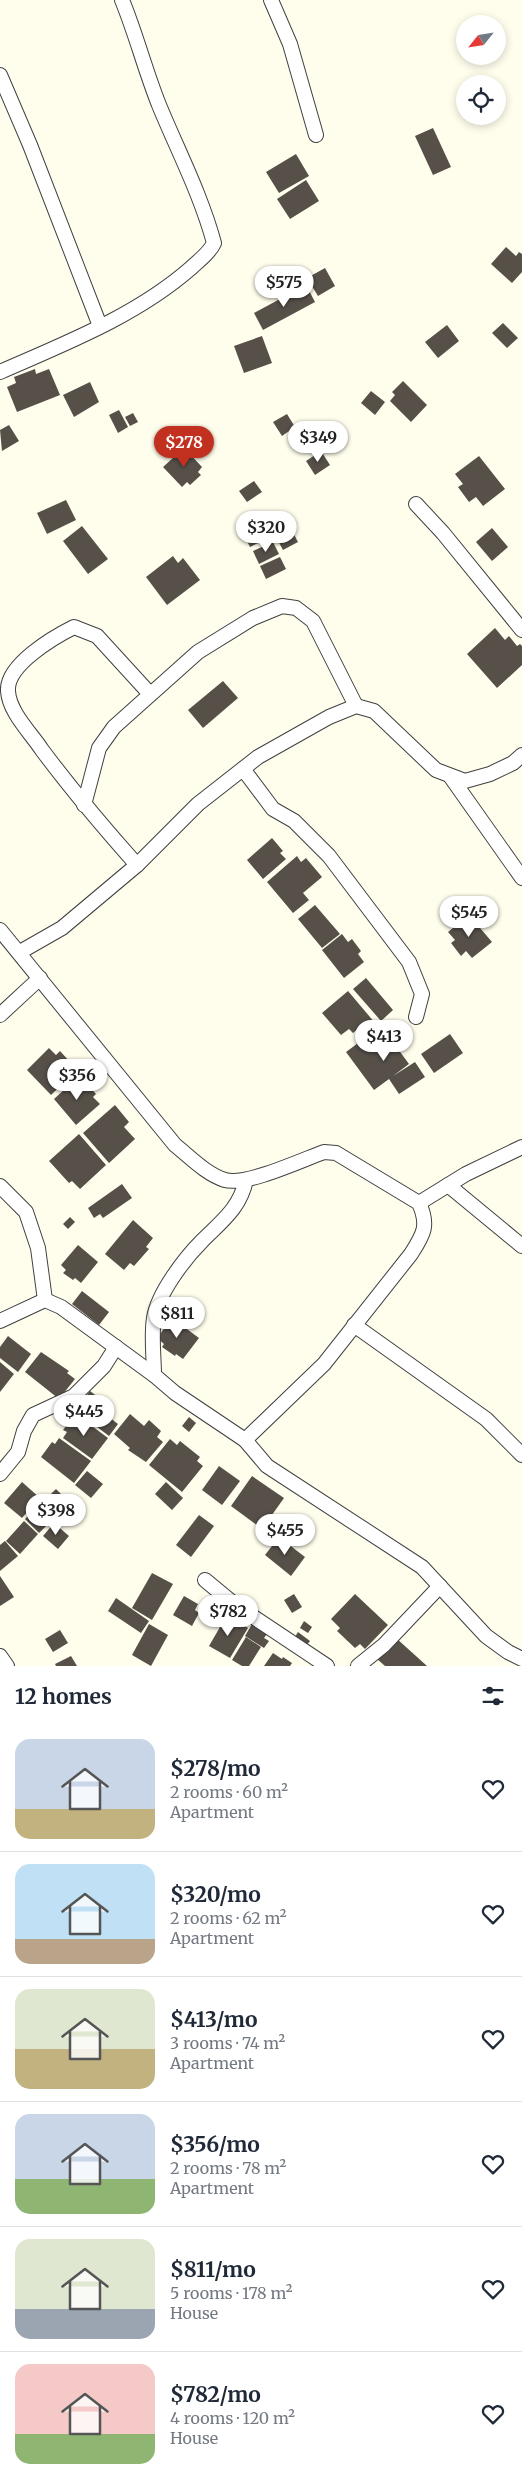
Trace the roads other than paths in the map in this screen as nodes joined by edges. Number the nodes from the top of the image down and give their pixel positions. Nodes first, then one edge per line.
1 (122, 0) edge
2 (274, 1) edge
3 (0, 75) edge
4 (316, 135) dead end
5 (100, 326) junction
6 (0, 372) edge
7 (416, 504) dead end
8 (522, 630) edge
9 (150, 694) junction
10 (356, 706) junction
11 (522, 755) edge
12 (243, 769) junction
13 (450, 776) junction
14 (84, 805) junction
15 (137, 865) junction
16 (522, 878) edge
17 (0, 930) edge
18 (20, 952) junction
19 (40, 978) junction
20 (0, 1015) edge
21 (416, 1017) dead end
22 (522, 1147) edge
23 (246, 1180) junction
24 (448, 1185) junction
25 (0, 1186) edge
26 (419, 1203) junction
27 (522, 1246) edge
28 (45, 1300) junction
29 (0, 1321) edge
30 (354, 1326) junction
31 (116, 1347) junction
32 (154, 1375) junction
33 (245, 1440) junction
34 (522, 1455) edge
35 (0, 1474) edge
36 (205, 1580) dead end
37 (440, 1586) junction
38 (0, 1656) edge
39 (522, 1659) edge
40 (7, 1666) edge
41 (327, 1666) edge
42 (358, 1666) edge

1 - 5 street
2 - 4 street
3 - 5 street
5 - 6 street
7 - 8 street
9 - 10 street
9 - 14 street
9 - 14 street
10 - 12 street
10 - 13 street
11 - 13 street
12 - 15 street
12 - 21 street
13 - 16 street
14 - 15 street
15 - 18 street
17 - 18 street
18 - 19 street
19 - 20 street
19 - 23 street
22 - 24 street
23 - 26 street
23 - 32 street
24 - 26 street
24 - 27 street
25 - 28 street
26 - 30 street
28 - 29 street
28 - 31 street
30 - 33 street
30 - 34 street
31 - 32 street
31 - 35 street
32 - 33 street
33 - 37 street
36 - 41 street
37 - 39 street
37 - 42 street
38 - 40 street

